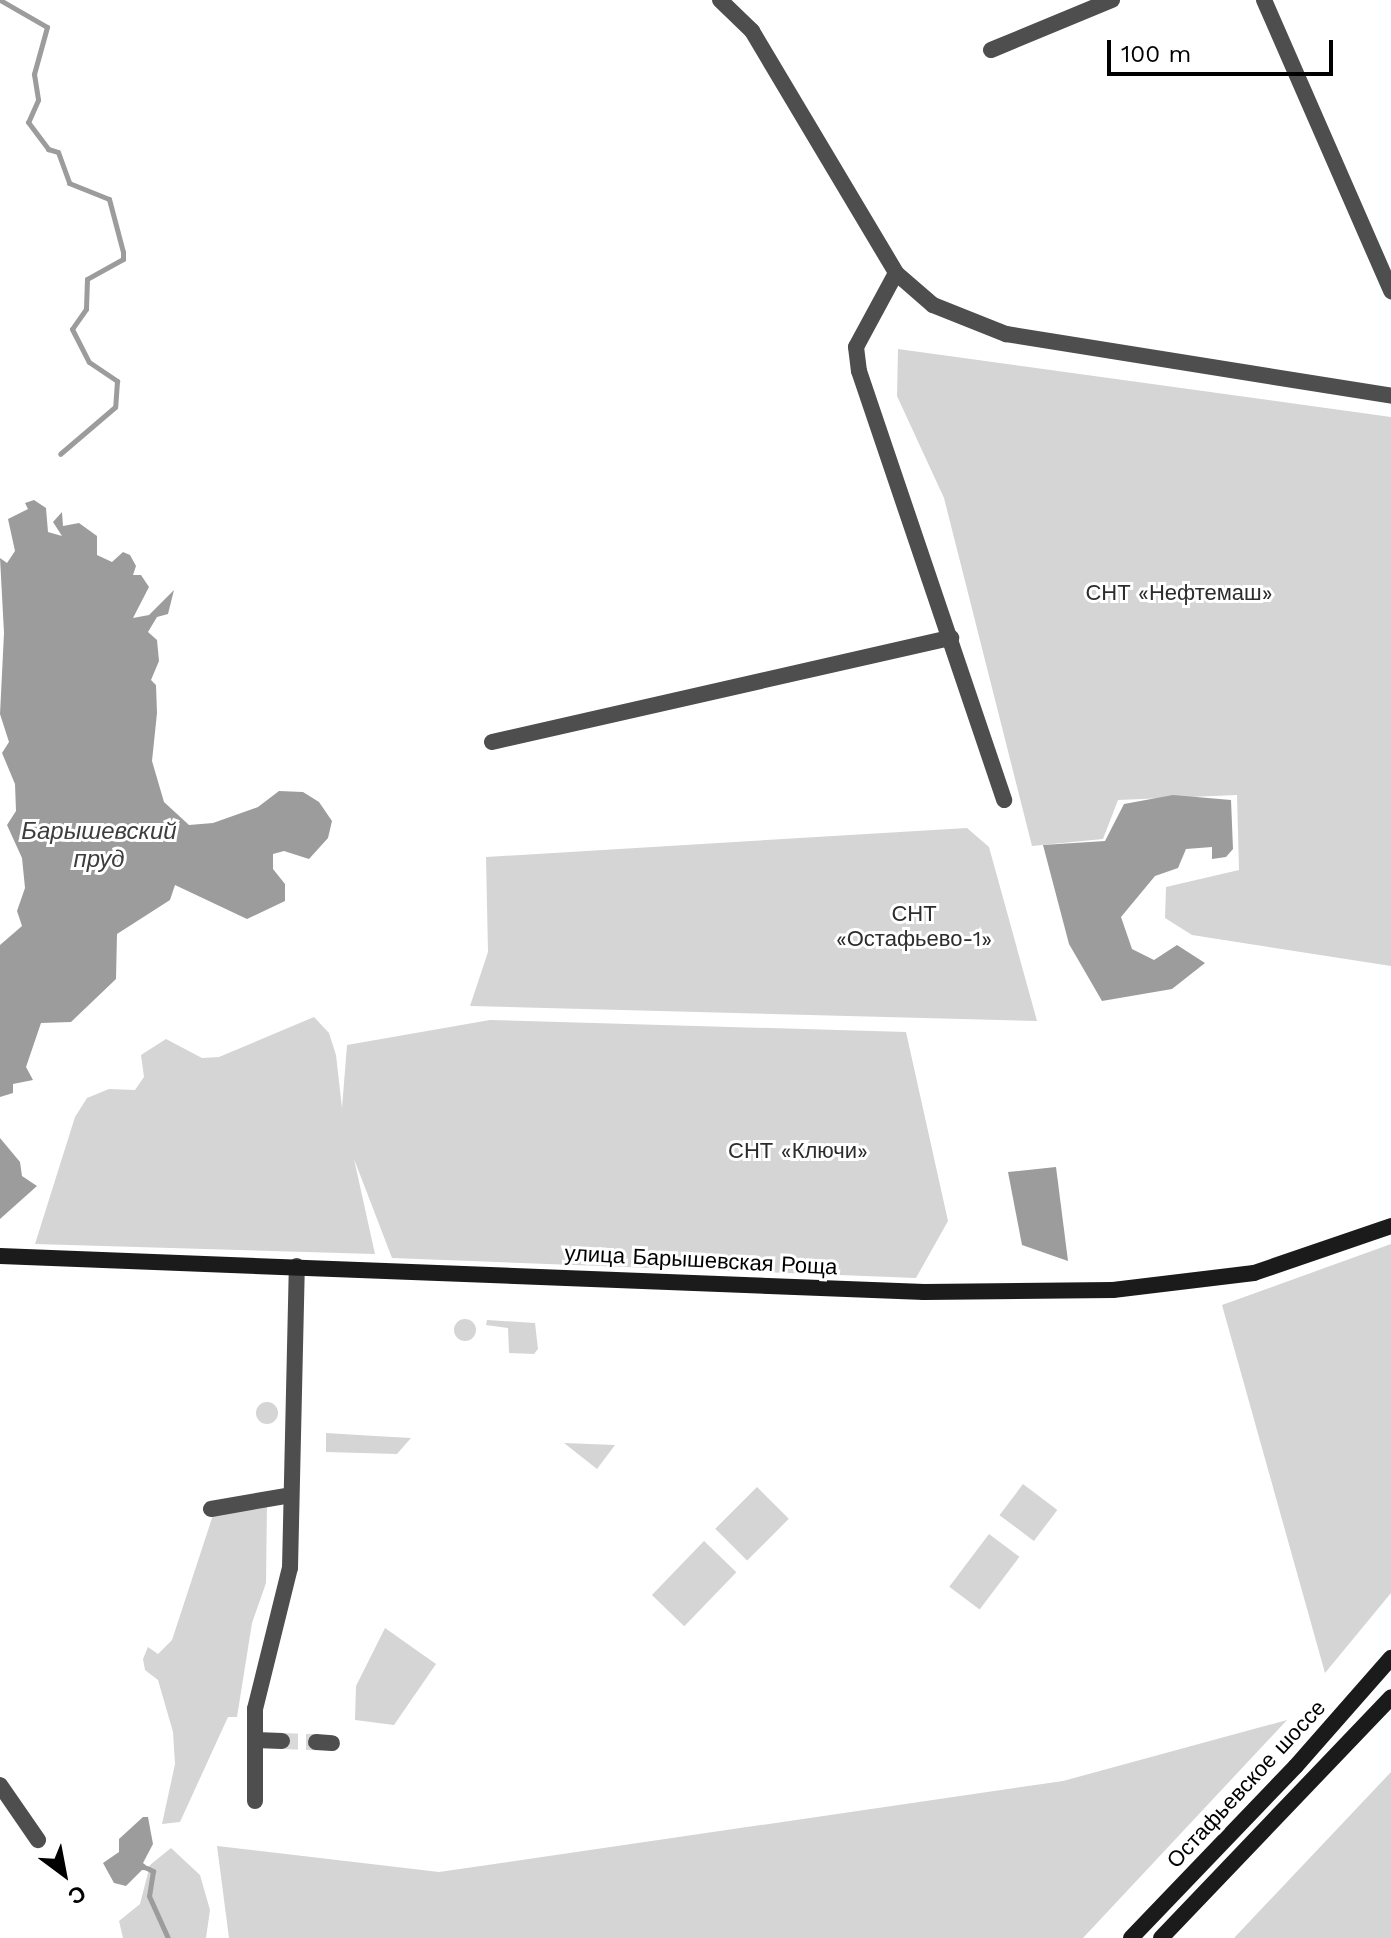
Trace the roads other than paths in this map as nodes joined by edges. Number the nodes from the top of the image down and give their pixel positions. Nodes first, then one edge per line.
1 (720, 0) edge
2 (1112, 0) edge
3 (1264, 0) edge
4 (991, 50) dead end
5 (896, 273) junction
6 (1391, 291) edge
7 (1391, 396) edge
8 (951, 638) junction
9 (492, 742) dead end
10 (1004, 800) dead end
11 (1391, 1226) edge
12 (0, 1256) edge
13 (297, 1266) junction
14 (291, 1495) junction
15 (211, 1509) dead end
16 (1391, 1658) edge
17 (1391, 1697) edge
18 (256, 1740) junction
19 (282, 1741) tunnel mouth
20 (0, 1785) edge
21 (255, 1801) dead end
22 (38, 1840) dead end
23 (1131, 1938) edge
24 (1161, 1938) edge

1 - 5 street
2 - 4 street
3 - 6 street
5 - 7 street
5 - 8 street
8 - 9 street
8 - 10 street
11 - 13 street, улица Барышевская Роща
12 - 13 street, улица Барышевская Роща
13 - 14 street
14 - 15 street
14 - 18 street
16 - 23 street, Остафьевское шоссе
17 - 24 street, Остафьевское шоссе
18 - 19 street
18 - 21 street
20 - 22 street

